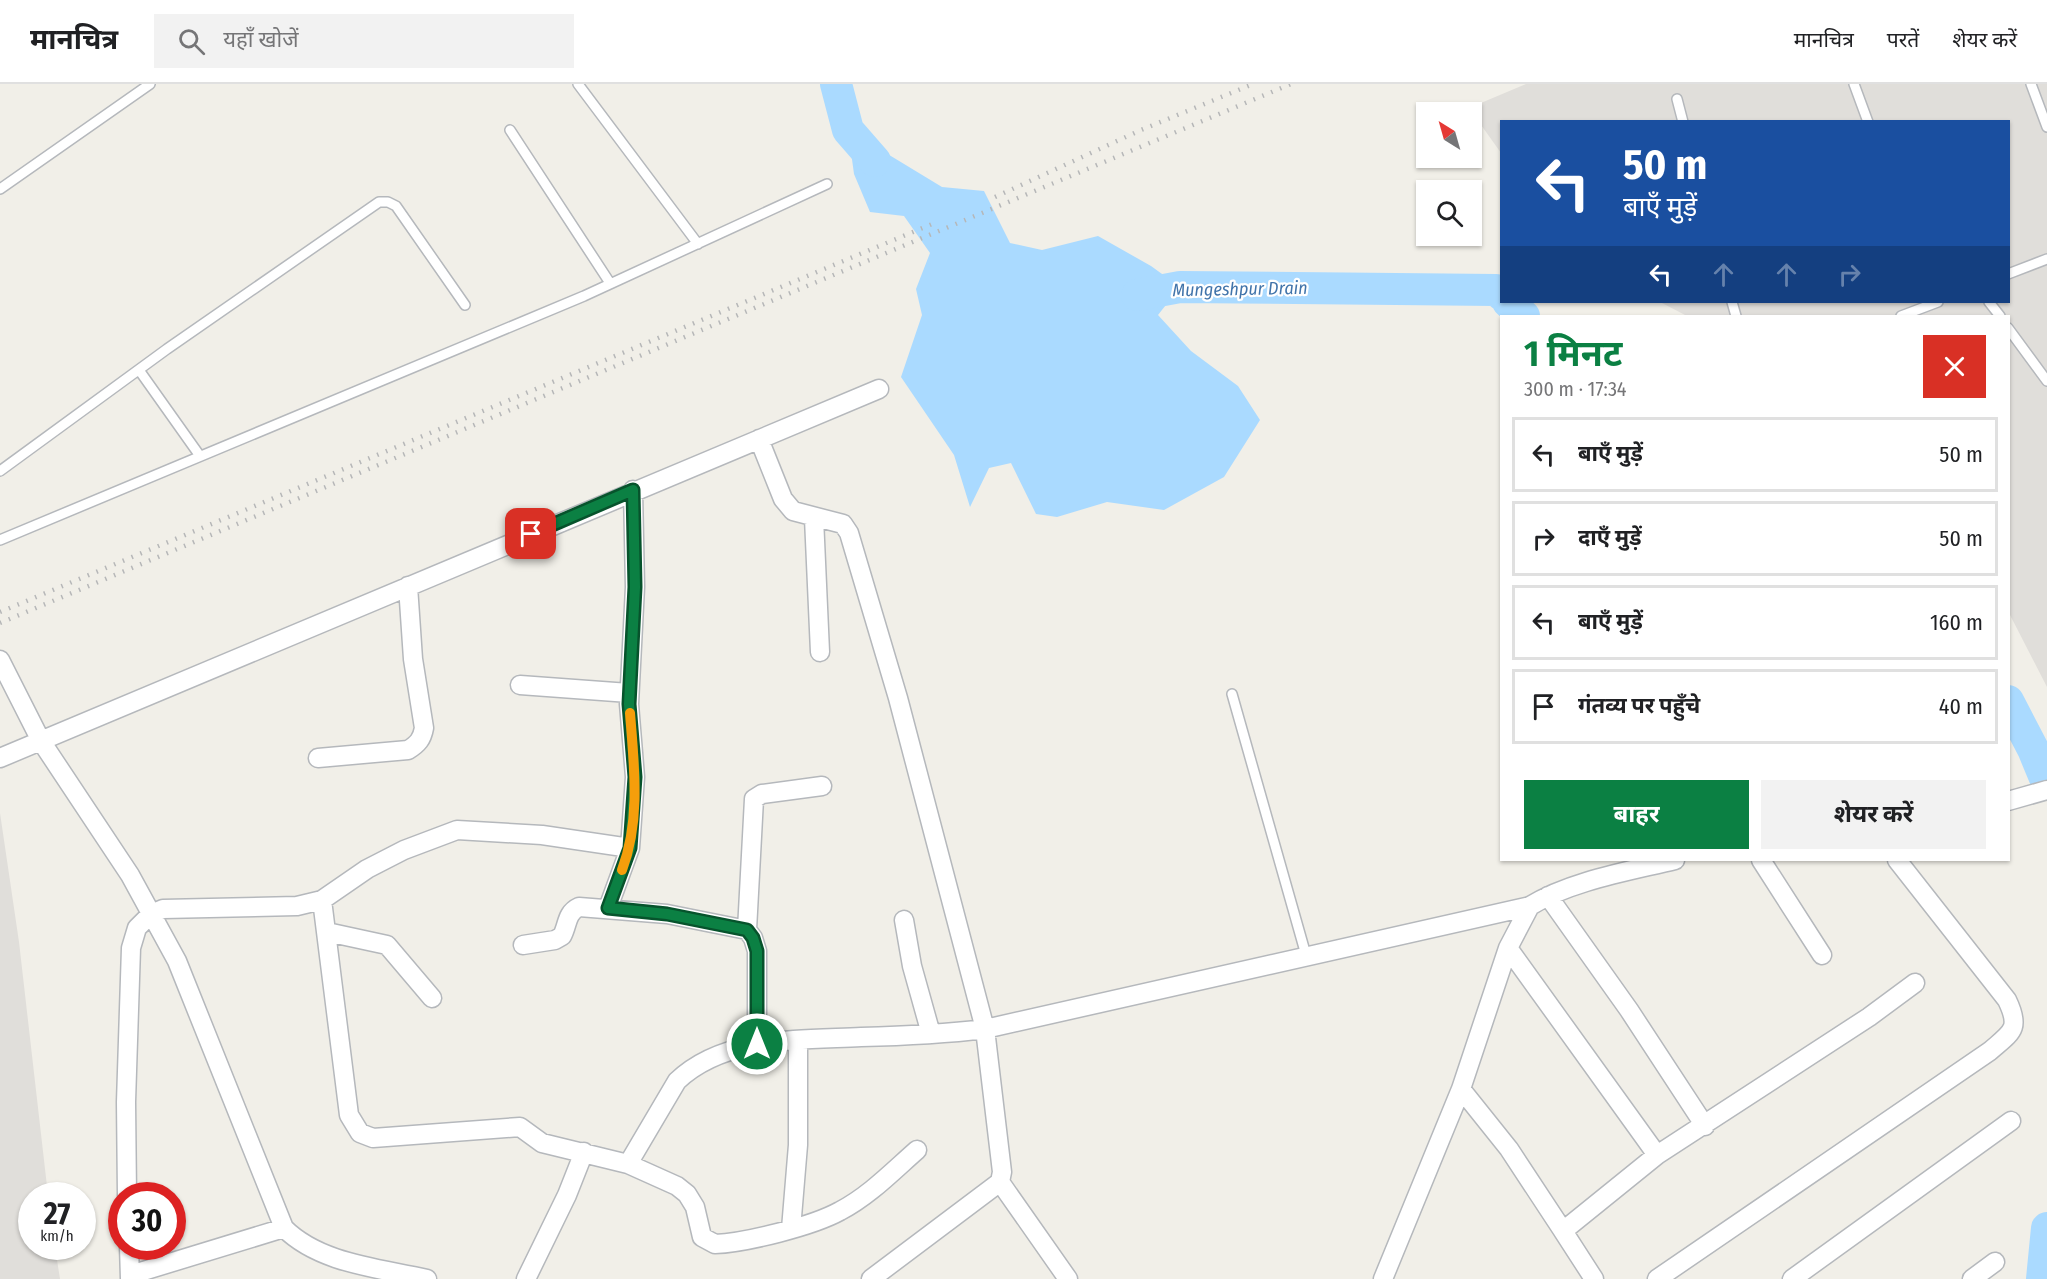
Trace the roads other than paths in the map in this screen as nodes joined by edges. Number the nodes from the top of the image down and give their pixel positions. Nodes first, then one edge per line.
1 (150, 84) edge
2 (578, 84) edge
3 (1854, 84) edge
4 (2031, 84) edge
5 (1677, 99) dead end
6 (1682, 120) edge
7 (1867, 120) edge
8 (2047, 127) edge
9 (510, 130) dead end
10 (826, 184) dead end
11 (0, 189) edge
12 (698, 244) junction
13 (2047, 259) edge
14 (2010, 273) edge
15 (610, 283) junction
16 (1933, 303) edge
17 (1990, 303) edge
18 (465, 304) dead end
19 (1903, 315) edge
20 (1999, 315) edge
21 (2010, 331) edge
22 (139, 370) junction
23 (2047, 381) edge
24 (879, 389) dead end
25 (759, 439) junction
26 (200, 456) junction
27 (0, 471) edge
28 (633, 490) junction
29 (814, 518) junction
30 (0, 540) edge
31 (408, 586) junction
32 (820, 652) dead end
33 (0, 660) edge
34 (520, 685) dead end
35 (629, 693) junction
36 (1232, 694) dead end
37 (41, 741) junction
38 (0, 758) edge
39 (318, 758) dead end
40 (822, 786) dead end
41 (2047, 790) edge
42 (2013, 800) edge
43 (630, 848) junction
44 (1672, 861) edge
45 (1762, 861) edge
46 (1898, 861) edge
47 (1548, 896) junction
48 (322, 900) junction
49 (1530, 906) junction
50 (608, 908) junction
51 (151, 914) junction
52 (904, 920) dead end
53 (747, 930) junction
54 (327, 932) junction
55 (523, 945) dead end
56 (1508, 948) junction
57 (1306, 955) junction
58 (1822, 955) dead end
59 (1915, 983) dead end
60 (432, 998) dead end
61 (985, 1029) junction
62 (931, 1034) junction
63 (798, 1040) junction
64 (757, 1044) junction
65 (1461, 1089) junction
66 (2011, 1121) dead end
67 (1705, 1126) junction
68 (917, 1150) dead end
69 (584, 1152) junction
70 (1657, 1155) junction
71 (628, 1164) junction
72 (127, 1182) edge
73 (1000, 1182) junction
74 (284, 1228) junction
75 (791, 1228) junction
76 (1563, 1231) junction
77 (129, 1260) edge
78 (1995, 1262) dead end
79 (130, 1277) edge
80 (427, 1279) edge
81 (526, 1279) edge
82 (871, 1279) edge
83 (1068, 1279) edge
84 (1383, 1279) edge
85 (1594, 1279) edge
86 (1657, 1279) edge
87 (1792, 1279) edge
88 (1972, 1279) edge

1 - 11 lane
2 - 12 lane
3 - 7 lane
4 - 8 lane
5 - 6 lane
9 - 15 lane
10 - 12 lane
12 - 15 lane
13 - 14 lane
15 - 26 lane
16 - 19 lane
17 - 20 lane
18 - 22 lane
21 - 23 lane
22 - 26 lane
22 - 27 lane
24 - 25 street
25 - 28 street
25 - 29 street
26 - 30 lane
28 - 31 street
28 - 35 street
29 - 32 street
29 - 61 street
31 - 37 street
31 - 39 street
33 - 37 street
34 - 35 street
35 - 43 street
36 - 57 lane
37 - 38 street
37 - 51 street
40 - 53 street
41 - 42 street
43 - 48 street
43 - 50 street
44 - 47 street
45 - 58 street
46 - 86 street
47 - 49 street
47 - 67 street
48 - 51 street
48 - 54 street
49 - 56 street
49 - 57 street
50 - 53 street
50 - 55 street
51 - 72 street
51 - 74 street
52 - 62 street
53 - 64 street
54 - 60 street
54 - 69 street
56 - 65 street
56 - 70 street
57 - 61 street
59 - 67 street
61 - 62 street
61 - 73 street
62 - 63 street
63 - 64 street
63 - 75 street
64 - 71 street
65 - 76 street
65 - 84 street
66 - 87 street
67 - 70 street
68 - 75 street
69 - 71 street
69 - 81 street
70 - 76 street
71 - 75 street
73 - 82 street
73 - 83 street
74 - 79 street
74 - 80 street
76 - 85 street
77 - 79 street
78 - 88 street

